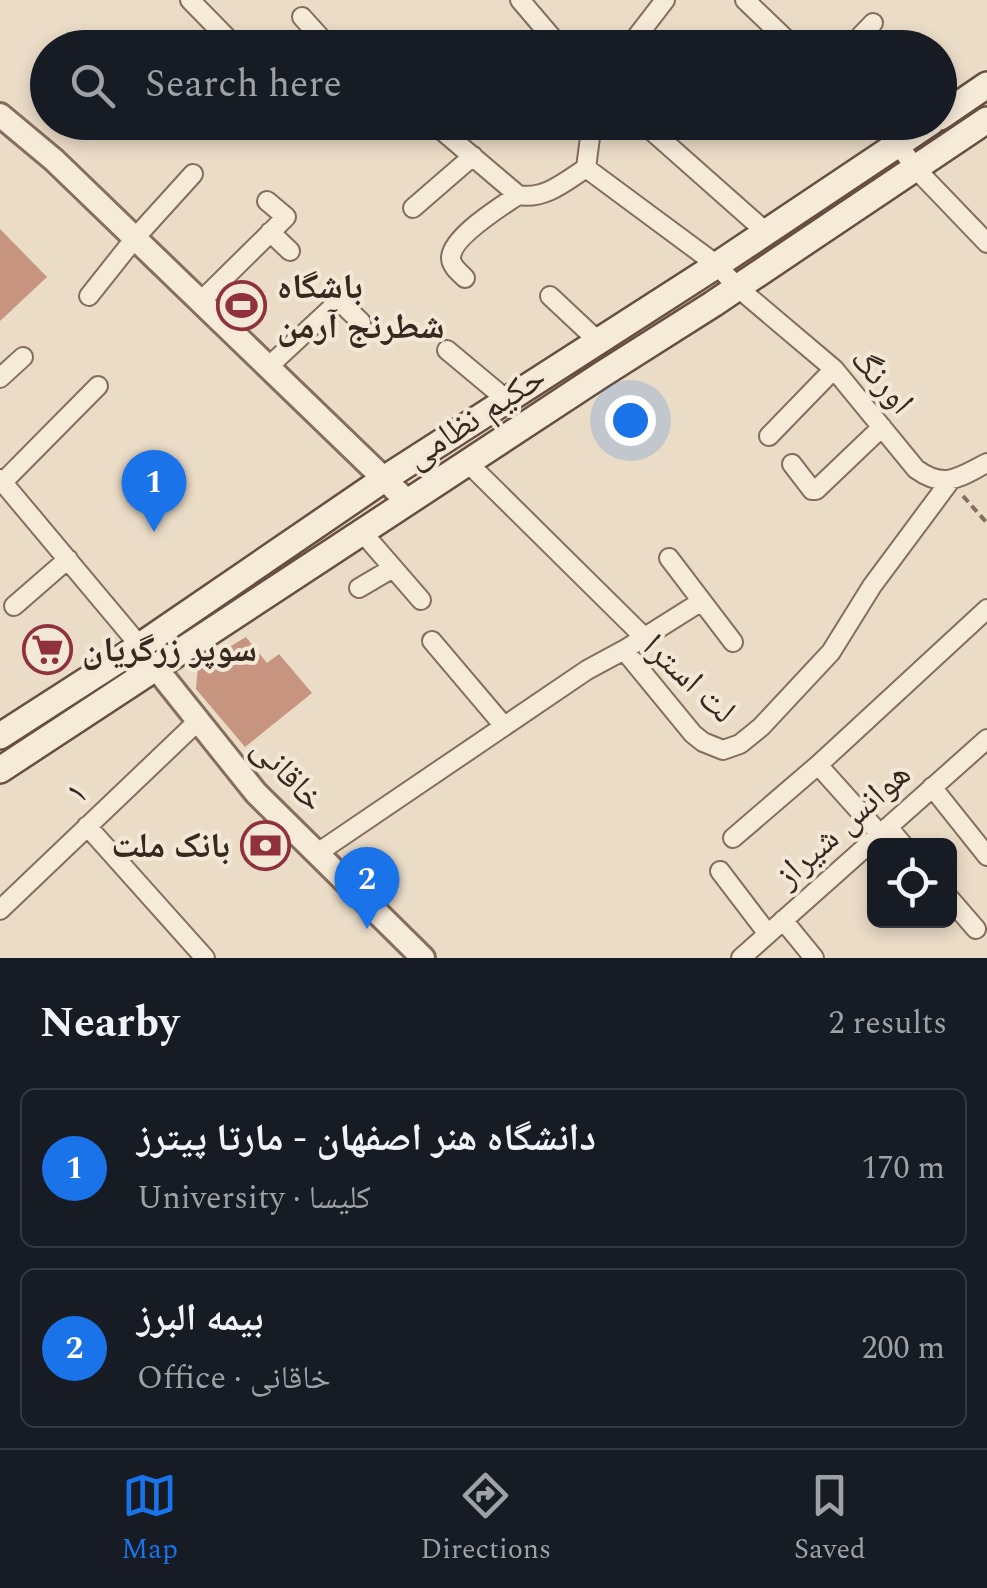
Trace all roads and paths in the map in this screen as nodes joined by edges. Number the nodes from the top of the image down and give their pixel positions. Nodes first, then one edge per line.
1 (190, 0) edge
2 (520, 0) edge
3 (665, 0) edge
4 (744, 0) edge
5 (302, 17) dead end
6 (874, 23) dead end
7 (219, 30) edge
8 (314, 30) edge
9 (546, 30) edge
10 (642, 30) edge
11 (776, 30) edge
12 (867, 30) edge
13 (987, 85) edge
14 (957, 105) edge
15 (0, 115) edge
16 (987, 120) edge
17 (454, 140) edge
18 (590, 140) edge
19 (662, 140) edge
20 (894, 140) edge
21 (904, 140) edge
22 (898, 144) junction
23 (473, 156) junction
24 (586, 168) junction
25 (916, 168) junction
26 (194, 174) dead end
27 (518, 195) junction
28 (267, 201) dead end
29 (413, 208) dead end
30 (270, 232) junction
31 (766, 232) junction
32 (136, 238) junction
33 (987, 243) edge
34 (290, 251) dead end
35 (717, 265) junction
36 (465, 278) dead end
37 (737, 288) junction
38 (89, 296) dead end
39 (550, 296) dead end
40 (200, 300) junction
41 (361, 322) dead end
42 (598, 341) junction
43 (448, 350) dead end
44 (24, 358) dead end
45 (268, 367) junction
46 (834, 370) junction
47 (0, 378) edge
48 (98, 386) dead end
49 (507, 400) junction
50 (882, 427) junction
51 (769, 436) dead end
52 (468, 462) junction
53 (987, 463) edge
54 (792, 464) dead end
55 (1, 480) edge
56 (384, 480) junction
57 (950, 481) junction
58 (408, 502) junction
59 (987, 523) edge
60 (362, 532) junction
61 (669, 558) dead end
62 (68, 559) junction
63 (394, 568) junction
64 (360, 588) dead end
65 (422, 600) dead end
66 (702, 601) junction
67 (14, 606) dead end
68 (987, 609) edge
69 (644, 637) junction
70 (432, 641) dead end
71 (733, 642) dead end
72 (140, 646) junction
73 (624, 650) junction
74 (156, 668) junction
75 (197, 722) junction
76 (504, 726) junction
77 (0, 736) edge
78 (987, 738) edge
79 (818, 765) junction
80 (0, 770) edge
81 (932, 788) junction
82 (87, 826) junction
83 (884, 830) junction
84 (733, 838) dead end
85 (894, 838) edge
86 (316, 854) junction
87 (987, 856) edge
88 (720, 871) dead end
89 (957, 906) edge
90 (0, 910) edge
91 (783, 920) junction
92 (976, 929) dead end
93 (768, 934) junction
94 (205, 958) edge
95 (422, 958) edge
96 (741, 958) edge
97 (814, 958) edge

1 - 7 street
2 - 9 street
3 - 10 street
4 - 11 street
5 - 8 street
6 - 12 street
13 - 14 main road
15 - 32 street
16 - 25 main road, حکیم نظامی
17 - 23 street
18 - 24 street
19 - 31 street
20 - 22 street
21 - 22 main road, حکیم نظامی
22 - 25 street
22 - 31 main road, حکیم نظامی
23 - 27 street
23 - 29 street
24 - 27 street
24 - 35 street, اورنگ
25 - 33 street
25 - 37 main road, حکیم نظامی
26 - 32 street
27 - 36 street
28 - 30 street
30 - 34 street
30 - 40 street
31 - 35 main road, حکیم نظامی
32 - 38 street
32 - 40 street
35 - 37 street, اورنگ
35 - 42 main road, حکیم نظامی
37 - 46 street, اورنگ
37 - 52 main road, حکیم نظامی
39 - 42 street
40 - 45 street
41 - 45 street
42 - 49 main road, حکیم نظامی
43 - 49 street
44 - 47 street
45 - 56 street
46 - 50 street, اورنگ
46 - 51 street
48 - 55 street
49 - 56 main road, حکیم نظامی
50 - 54 street
50 - 57 street, اورنگ
52 - 58 main road, حکیم نظامی
52 - 69 street
53 - 57 street
55 - 62 street
56 - 58 street
56 - 72 main road, حکیم نظامی
57 - 59 path
57 - 73 street, لت استرا
58 - 60 main road, حکیم نظامی
60 - 63 street
60 - 74 main road, حکیم نظامی
61 - 66 street
62 - 67 street
62 - 72 street
63 - 64 street
63 - 65 street
66 - 69 street
66 - 71 street
68 - 79 street
69 - 73 street
70 - 76 street
72 - 77 main road, حکیم نظامی
73 - 76 street, لت استرا
74 - 75 street, خاقانی
74 - 80 main road, حکیم نظامی
75 - 82 street, ۱
75 - 86 street, خاقانی
76 - 86 street, لت استرا
78 - 81 street, هوانس شیراز
79 - 83 street
79 - 84 street
81 - 83 street, هوانس شیراز
81 - 87 street
82 - 90 street, ۱
82 - 94 street
83 - 85 street
83 - 91 street, هوانس شیراز
86 - 95 street, خاقانی
88 - 93 street
89 - 92 street
91 - 93 street, هوانس شیراز
91 - 97 street
93 - 96 street, هوانس شیراز

